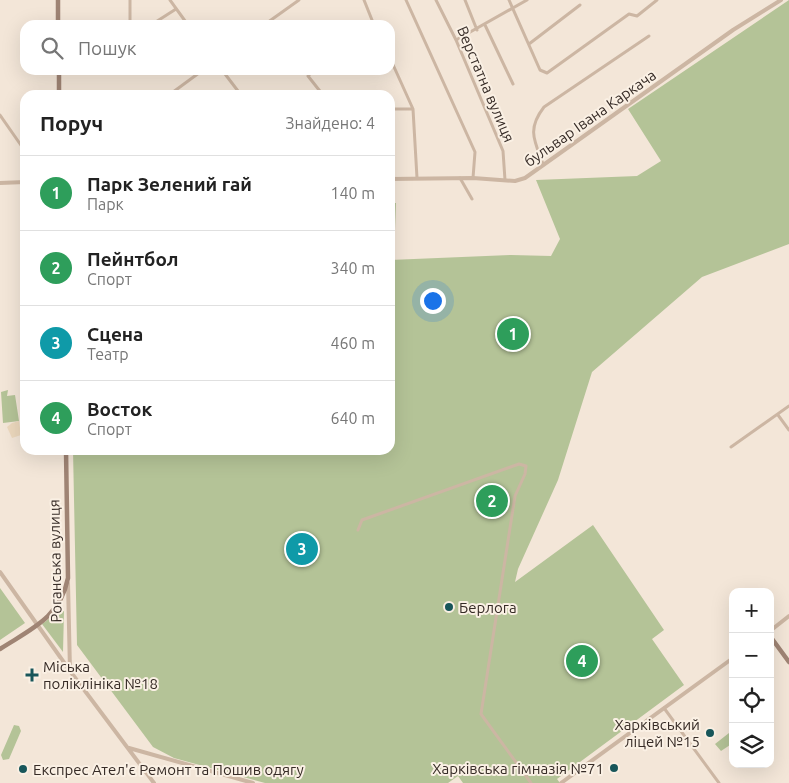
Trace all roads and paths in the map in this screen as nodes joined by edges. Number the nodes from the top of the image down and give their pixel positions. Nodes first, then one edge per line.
1 (58, 0) edge
2 (130, 0) edge
3 (170, 0) edge
4 (299, 0) edge
5 (364, 0) edge
6 (406, 0) edge
7 (436, 0) edge
8 (465, 0) edge
9 (509, 0) edge
10 (527, 0) edge
11 (657, 0) edge
12 (782, 0) edge
13 (580, 6) dead end
14 (176, 8) junction
15 (514, 9) junction
16 (58, 20) edge
17 (130, 20) edge
18 (158, 20) edge
19 (184, 20) edge
20 (271, 20) edge
21 (372, 20) edge
22 (485, 26) junction
23 (477, 30) junction
24 (649, 36) dead end
25 (456, 40) junction
26 (529, 44) junction
27 (395, 69) edge
28 (59, 75) edge
29 (196, 75) edge
30 (226, 75) edge
31 (309, 75) edge
32 (513, 84) dead end
33 (59, 90) edge
34 (176, 90) edge
35 (236, 90) edge
36 (319, 90) edge
37 (395, 109) edge
38 (413, 109) junction
39 (0, 115) edge
40 (20, 143) edge
41 (543, 164) junction
42 (417, 178) junction
43 (459, 178) junction
44 (473, 178) junction
45 (395, 179) edge
46 (505, 180) junction
47 (20, 182) edge
48 (0, 183) edge
49 (472, 199) dead end
50 (789, 406) edge
51 (778, 415) junction
52 (789, 430) edge
53 (731, 447) dead end
54 (66, 455) edge
55 (358, 530) dead end
56 (0, 572) edge
57 (68, 578) junction
58 (789, 616) edge
59 (38, 624) junction
60 (774, 628) edge
61 (774, 641) edge
62 (0, 650) edge
63 (729, 661) edge
64 (789, 662) edge
65 (70, 671) junction
66 (664, 708) junction
67 (129, 748) junction
68 (154, 783) edge
69 (253, 783) edge
70 (531, 783) edge
71 (561, 783) edge
72 (719, 783) edge

1 - 16 main road
2 - 17 street
3 - 14 street
4 - 20 street
5 - 21 street
6 - 44 street
7 - 25 street, Верстатна вулиця
8 - 23 street
9 - 15 street
10 - 15 street
11 - 26 street
12 - 41 street, бульвар Івана Каркача
13 - 26 street
14 - 18 street
14 - 19 street
15 - 22 street
15 - 26 street
22 - 23 street
22 - 32 street
23 - 25 street
24 - 41 street
25 - 46 street, Верстатна вулиця
27 - 38 street
28 - 33 main road
29 - 34 street
30 - 35 street
31 - 36 street
37 - 38 street
38 - 42 street
39 - 40 street
41 - 46 street, бульвар Івана Каркача
42 - 43 street, бульвар Івана Каркача
42 - 45 street, бульвар Івана Каркача
43 - 44 street, бульвар Івана Каркача
43 - 49 street
44 - 46 street, бульвар Івана Каркача
47 - 48 street
50 - 51 street
51 - 52 street
51 - 53 street
54 - 57 main road, Роганська вулиця
55 - 70 street
56 - 59 street
57 - 59 main road
57 - 65 street, Роганська вулиця
58 - 60 street
59 - 62 main road
59 - 65 street
61 - 64 main road
63 - 66 street
65 - 67 street
66 - 71 street
66 - 72 street
67 - 68 street
67 - 69 street

